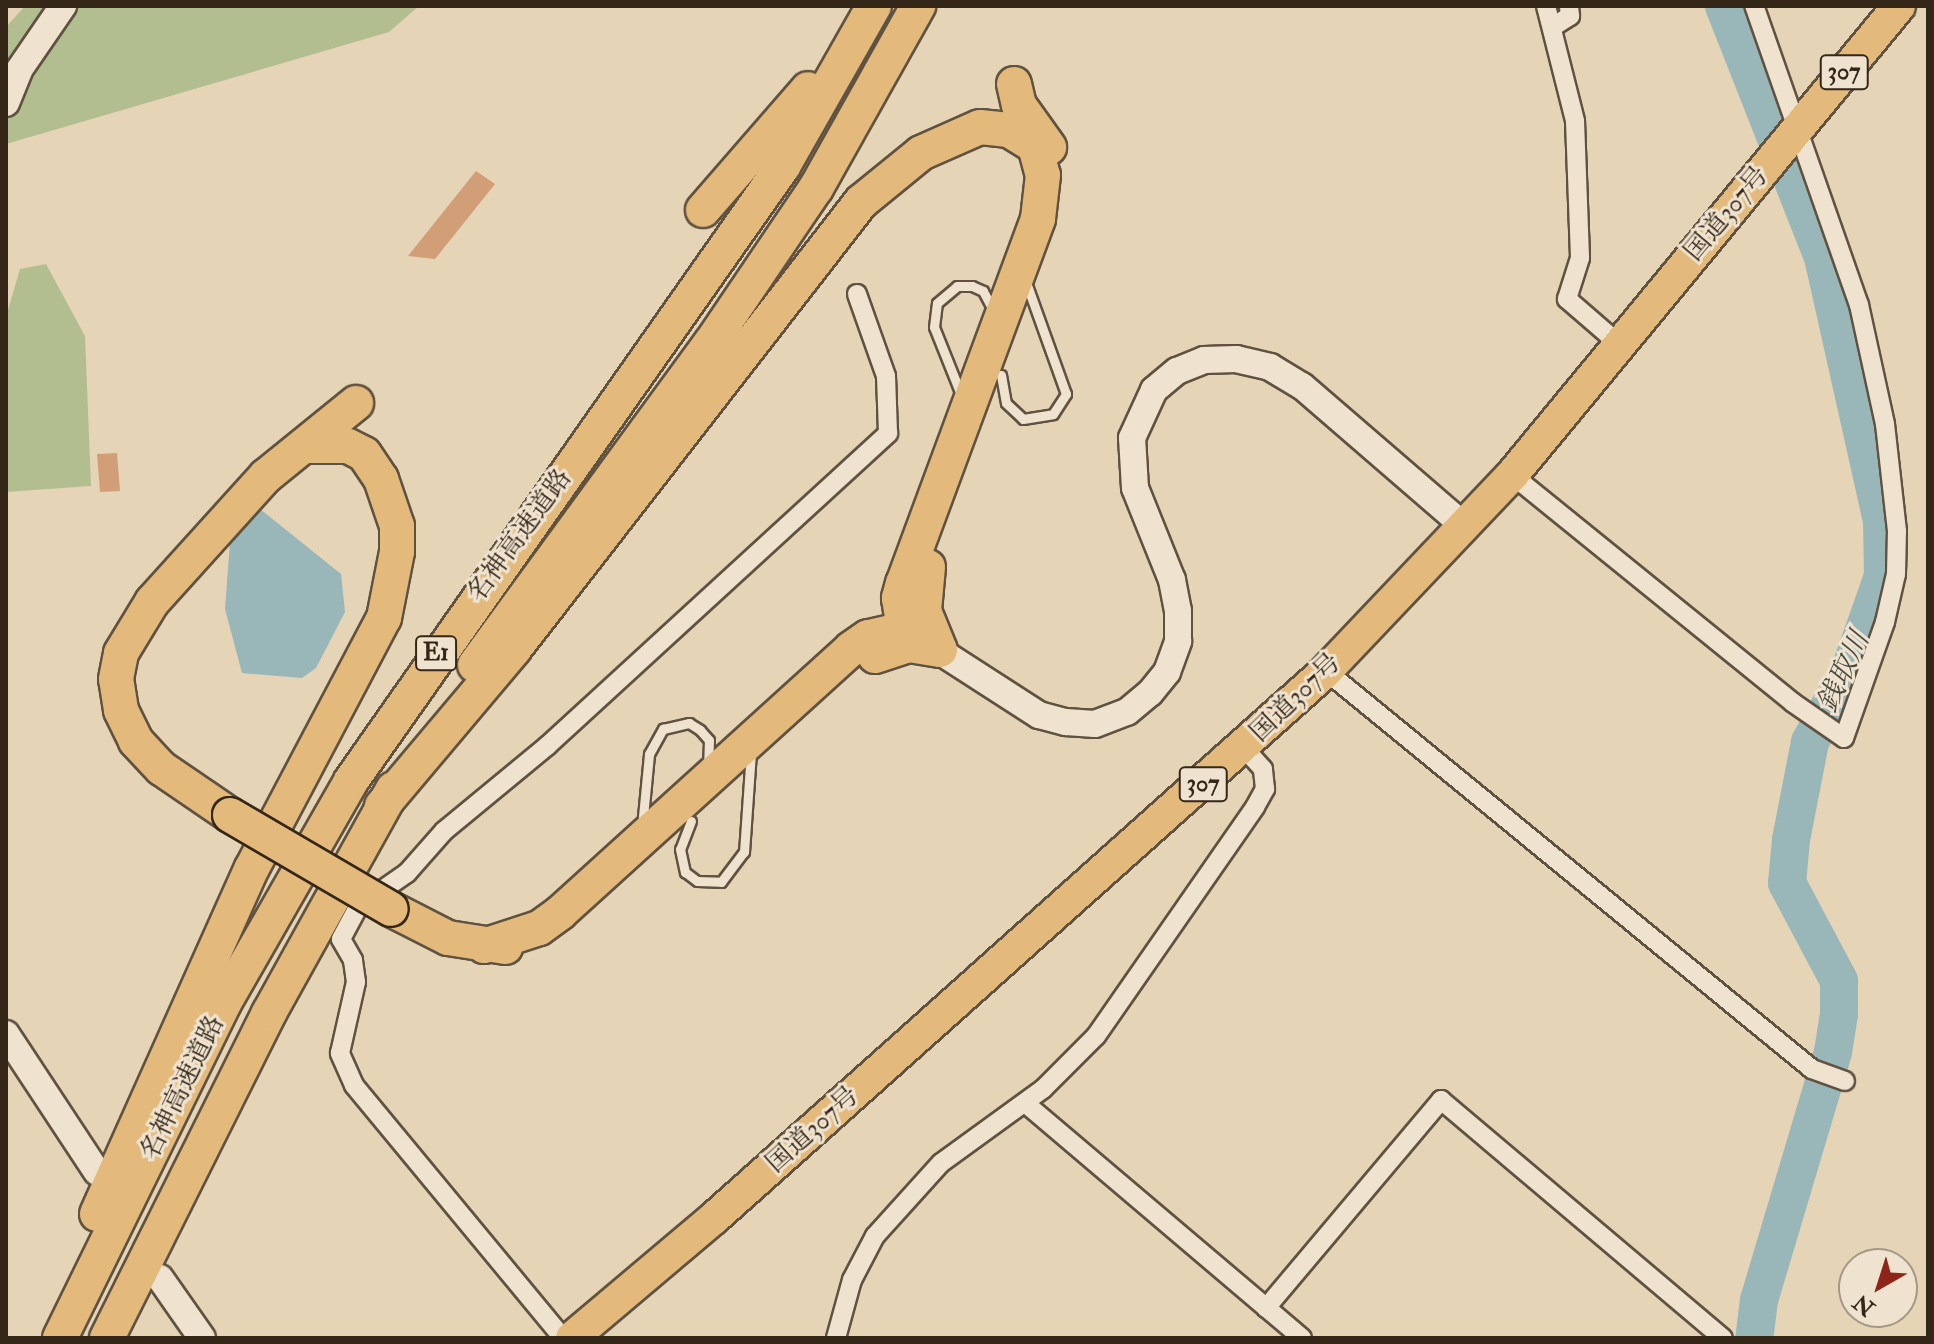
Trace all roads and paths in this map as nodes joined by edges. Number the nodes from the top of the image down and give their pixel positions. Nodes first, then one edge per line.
1 (63, 6) edge
2 (873, 6) edge
3 (918, 6) edge
4 (1546, 6) edge
5 (1569, 6) edge
6 (1754, 6) edge
7 (1899, 6) edge
8 (1554, 26) junction
9 (1014, 84) dead end
10 (6, 103) edge
11 (1793, 133) junction
12 (703, 210) dead end
13 (1026, 282) junction
14 (857, 294) dead end
15 (997, 331) junction
16 (1619, 344) junction
17 (1001, 375) junction
18 (356, 403) dead end
19 (970, 416) junction
20 (308, 446) junction
21 (1512, 475) junction
22 (1464, 526) junction
23 (904, 629) junction
24 (940, 650) junction
25 (1326, 671) junction
26 (1244, 748) junction
27 (751, 753) junction
28 (703, 784) junction
29 (382, 806) junction
30 (691, 821) junction
31 (640, 847) junction
32 (484, 946) junction
33 (6, 1034) edge
34 (1845, 1081) dead end
35 (1025, 1103) junction
36 (97, 1172) dead end
37 (160, 1278) dead end
38 (1266, 1308) junction
39 (52, 1338) edge
40 (60, 1338) edge
41 (107, 1338) edge
42 (202, 1338) edge
43 (563, 1338) edge
44 (572, 1338) edge
45 (836, 1338) edge
46 (1302, 1338) edge
47 (1723, 1338) edge

1 - 10 main road
2 - 12 highway
2 - 40 highway, 名神高速道路 / E1
3 - 29 highway, 名神高速道路 / E1
4 - 8 street
5 - 8 street
6 - 11 street
7 - 11 highway, 国道307号 / 307
8 - 16 street
9 - 13 highway
11 - 16 highway, 国道307号 / 307
11 - 21 street
13 - 15 highway
13 - 17 highway
13 - 17 lane
13 - 29 highway
14 - 43 street
15 - 19 highway
15 - 19 lane
16 - 21 highway, 国道307号 / 307
17 - 24 highway
18 - 20 highway
19 - 23 highway
20 - 32 highway, bridge
20 - 39 highway
21 - 22 highway, 国道307号 / 307
22 - 24 main road
22 - 25 highway, 国道307号 / 307
23 - 24 main road
23 - 27 highway
24 - 27 highway
25 - 26 highway, 国道307号 / 307
25 - 34 street
26 - 35 street
26 - 44 highway, 国道307号 / 307
27 - 28 highway
27 - 30 highway
27 - 30 lane
28 - 31 highway
28 - 31 lane
29 - 41 highway, 名神高速道路 / E1
30 - 32 highway
31 - 32 highway
33 - 36 main road
35 - 38 street
35 - 45 street
37 - 42 main road
38 - 46 street
38 - 47 street

